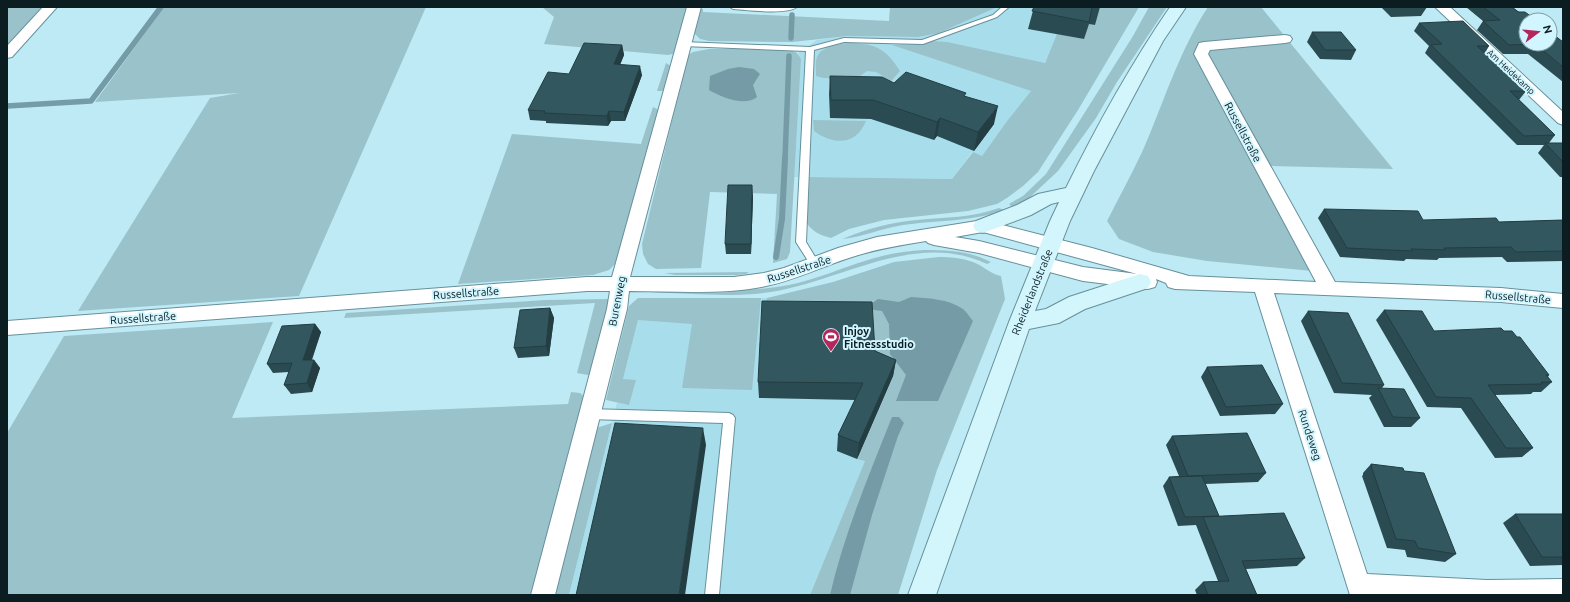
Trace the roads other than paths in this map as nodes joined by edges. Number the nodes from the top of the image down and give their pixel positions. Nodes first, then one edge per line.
1 (50, 7) edge
2 (694, 7) edge
3 (734, 7) edge
4 (794, 7) edge
5 (1006, 7) edge
6 (1178, 7) edge
7 (1442, 7) edge
8 (1285, 39) dead end
9 (683, 44) junction
10 (810, 49) junction
11 (7, 54) edge
12 (1563, 120) edge
13 (1075, 192) junction
14 (983, 226) junction
15 (919, 236) junction
16 (1051, 244) junction
17 (815, 265) junction
18 (1043, 265) junction
19 (1140, 282) junction
20 (1187, 282) junction
21 (620, 284) junction
22 (1262, 285) junction
23 (1329, 289) junction
24 (1563, 301) edge
25 (1020, 322) junction
26 (7, 328) edge
27 (588, 414) junction
28 (1360, 590) edge
29 (1563, 591) edge
30 (543, 595) edge
31 (712, 595) edge
32 (922, 595) edge

1 - 11 street
2 - 9 street, Burenweg
3 - 4 lane
5 - 10 lane
6 - 13 main road, Rheiderlandstraße
7 - 12 street, Am Heidekamp
8 - 23 street, Russellstraße
9 - 10 lane
9 - 21 street, Burenweg
10 - 17 lane
13 - 14 main road
13 - 16 main road, Rheiderlandstraße
14 - 15 street, Russellstraße
14 - 16 street, Russellstraße
15 - 17 street, Russellstraße
15 - 18 street, Russellstraße
16 - 18 main road, Rheiderlandstraße
16 - 20 street, Russellstraße
17 - 21 street, Russellstraße
18 - 19 street, Russellstraße
18 - 25 main road, Rheiderlandstraße
19 - 20 street, Russellstraße
19 - 25 main road
20 - 22 street, Russellstraße
21 - 26 street, Russellstraße
21 - 27 street, Burenweg
22 - 23 street, Russellstraße
22 - 28 street, Rundeweg
23 - 24 street, Russellstraße
25 - 32 main road, Rheiderlandstraße
27 - 30 street, Burenweg
27 - 31 lane
28 - 29 street, Rundeweg

